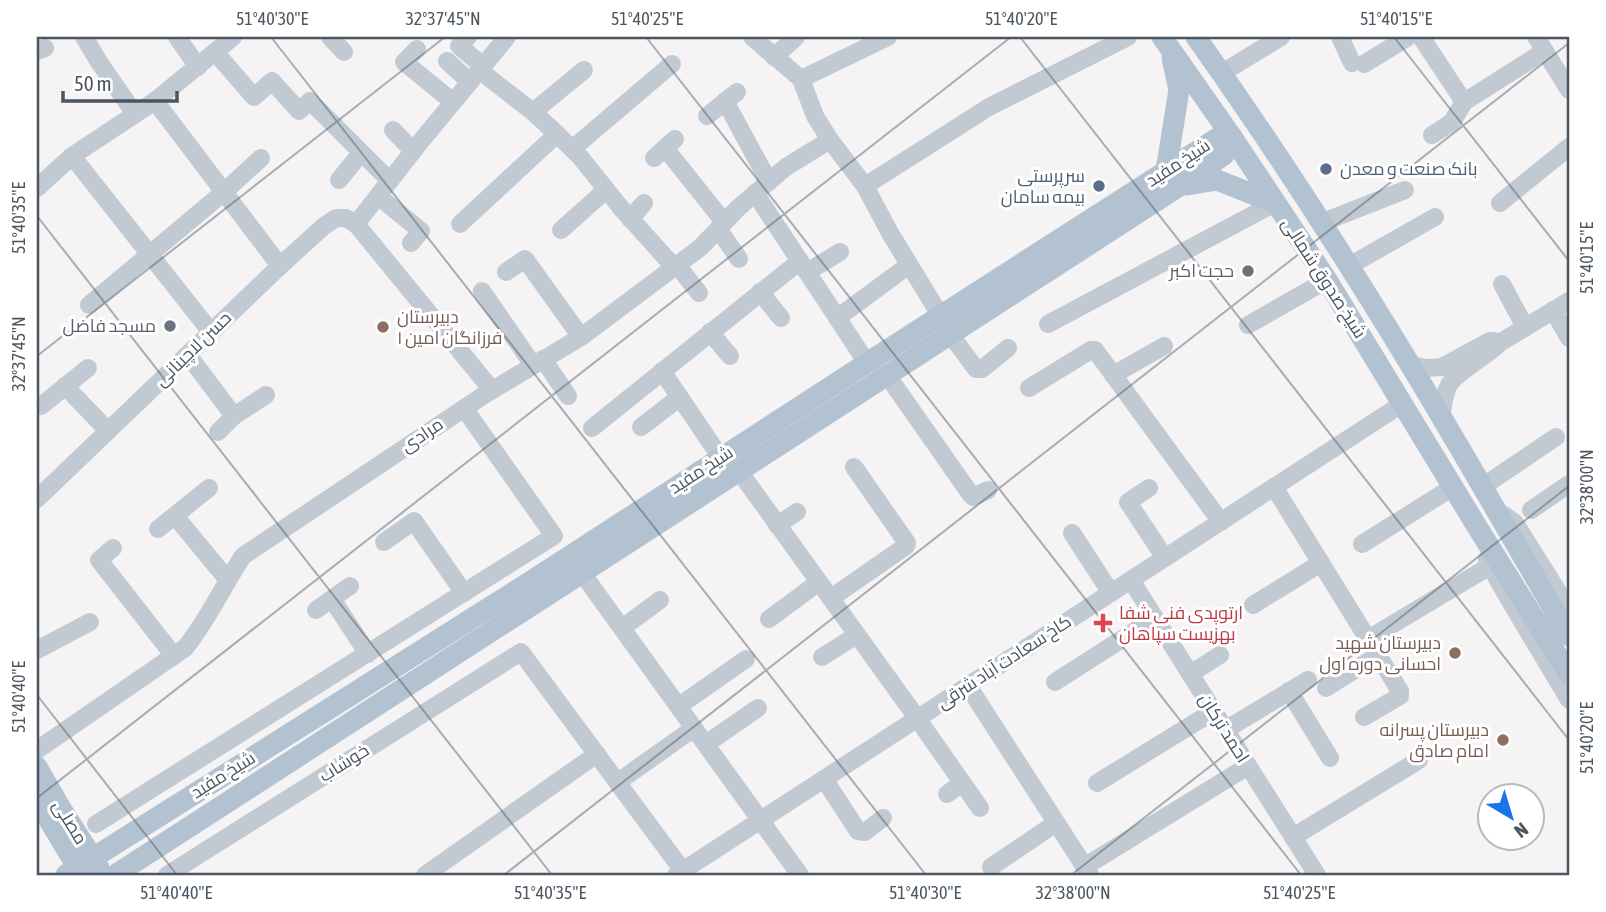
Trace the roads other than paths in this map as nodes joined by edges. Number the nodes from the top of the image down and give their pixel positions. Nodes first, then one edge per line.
1 (83, 37) edge
2 (177, 37) edge
3 (233, 37) edge
4 (330, 37) edge
5 (468, 37) edge
6 (507, 37) edge
7 (752, 37) edge
8 (796, 37) edge
9 (888, 37) edge
10 (1128, 37) edge
11 (1196, 37) edge
12 (1208, 37) edge
13 (1281, 37) edge
14 (1340, 37) edge
15 (1408, 37) edge
16 (1421, 37) edge
17 (1166, 41) edge
18 (1540, 44) edge
19 (417, 49) dead end
20 (215, 52) junction
21 (344, 52) dead end
22 (775, 57) junction
23 (447, 61) dead end
24 (672, 64) dead end
25 (198, 67) junction
26 (584, 70) dead end
27 (477, 73) junction
28 (1222, 74) junction
29 (801, 79) junction
30 (1569, 90) edge
31 (155, 101) junction
32 (453, 102) junction
33 (1464, 102) junction
34 (533, 111) junction
35 (135, 114) junction
36 (707, 116) dead end
37 (1255, 121) junction
38 (393, 130) dead end
39 (557, 134) junction
40 (1432, 135) dead end
41 (1232, 136) junction
42 (830, 140) junction
43 (1569, 147) edge
44 (664, 148) dead end
45 (572, 149) junction
46 (413, 150) junction
47 (361, 153) junction
48 (72, 156) junction
49 (261, 158) dead end
50 (1172, 179) junction
51 (339, 180) dead end
52 (390, 181) junction
53 (865, 186) junction
54 (762, 187) junction
55 (37, 188) edge
56 (606, 190) junction
57 (1405, 190) dead end
58 (224, 192) junction
59 (378, 196) junction
60 (644, 203) dead end
61 (1275, 203) junction
62 (1500, 203) dead end
63 (1435, 217) dead end
64 (630, 219) junction
65 (356, 223) junction
66 (1321, 223) junction
67 (460, 224) dead end
68 (721, 226) junction
69 (561, 230) dead end
70 (411, 243) dead end
71 (840, 253) dead end
72 (149, 255) junction
73 (739, 258) dead end
74 (909, 265) junction
75 (280, 266) junction
76 (676, 266) junction
77 (803, 266) junction
78 (1349, 266) junction
79 (506, 272) dead end
80 (1327, 280) junction
81 (1502, 285) dead end
82 (482, 291) dead end
83 (760, 292) junction
84 (699, 293) dead end
85 (1569, 301) edge
86 (89, 305) dead end
87 (1553, 310) junction
88 (781, 318) dead end
89 (837, 318) junction
90 (1048, 324) dead end
91 (945, 325) junction
92 (1248, 325) dead end
93 (1525, 327) junction
94 (211, 332) junction
95 (710, 332) junction
96 (581, 337) junction
97 (1569, 338) edge
98 (1501, 342) junction
99 (1164, 346) dead end
100 (1009, 348) dead end
101 (188, 355) junction
102 (730, 356) dead end
103 (538, 362) junction
104 (867, 363) junction
105 (1410, 365) junction
106 (88, 368) dead end
107 (662, 371) junction
108 (887, 375) junction
109 (1113, 375) junction
110 (65, 386) junction
111 (1029, 388) dead end
112 (492, 390) junction
113 (266, 395) dead end
114 (568, 396) dead end
115 (680, 397) junction
116 (1402, 404) junction
117 (41, 406) dead end
118 (464, 408) junction
119 (234, 416) junction
120 (1441, 417) junction
121 (641, 427) dead end
122 (592, 428) dead end
123 (108, 430) junction
124 (218, 432) dead end
125 (1556, 437) dead end
126 (721, 457) junction
127 (854, 467) dead end
128 (739, 471) junction
129 (1569, 484) edge
130 (1274, 487) junction
131 (1453, 487) junction
132 (1482, 487) junction
133 (209, 488) dead end
134 (1149, 488) dead end
135 (988, 490) dead end
136 (37, 499) edge
137 (1495, 508) junction
138 (1531, 510) dead end
139 (797, 512) dead end
140 (175, 516) junction
141 (1221, 522) junction
142 (777, 525) junction
143 (158, 529) dead end
144 (1072, 533) dead end
145 (384, 542) dead end
146 (1362, 544) dead end
147 (113, 548) dead end
148 (1165, 558) junction
149 (1492, 559) junction
150 (1321, 563) junction
151 (577, 568) junction
152 (228, 579) junction
153 (1131, 580) junction
154 (819, 582) junction
155 (350, 586) dead end
156 (539, 588) junction
157 (464, 593) junction
158 (1111, 593) junction
159 (831, 598) junction
160 (331, 599) junction
161 (660, 600) dead end
162 (1253, 605) dead end
163 (1569, 609) edge
164 (316, 610) dead end
165 (1155, 618) junction
166 (769, 619) dead end
167 (90, 622) dead end
168 (622, 628) junction
169 (857, 635) junction
170 (1569, 636) edge
171 (1368, 639) junction
172 (37, 650) edge
173 (368, 654) junction
174 (1220, 655) dead end
175 (1378, 655) junction
176 (174, 656) junction
177 (822, 657) dead end
178 (746, 659) dead end
179 (1190, 674) junction
180 (1569, 674) edge
181 (1308, 680) dead end
182 (1055, 682) dead end
183 (322, 683) junction
184 (968, 686) junction
185 (1326, 688) dead end
186 (1289, 691) junction
187 (1569, 700) edge
188 (335, 704) junction
189 (679, 706) junction
190 (758, 708) dead end
191 (1213, 711) junction
192 (1364, 717) dead end
193 (917, 718) junction
194 (342, 727) junction
195 (694, 728) junction
196 (1225, 730) junction
197 (706, 744) junction
198 (37, 750) edge
199 (358, 754) junction
200 (597, 754) junction
201 (1329, 758) dead end
202 (1419, 760) dead end
203 (1248, 766) junction
204 (37, 768) edge
205 (824, 779) junction
206 (618, 782) junction
207 (962, 783) junction
208 (1097, 783) dead end
209 (947, 794) dead end
210 (37, 801) edge
211 (980, 808) dead end
212 (883, 818) dead end
213 (761, 820) junction
214 (1056, 822) junction
215 (96, 824) dead end
216 (1293, 837) junction
217 (991, 867) dead end
218 (84, 870) edge
219 (1087, 871) edge
220 (679, 873) edge
221 (1314, 874) edge
222 (115, 875) edge
223 (167, 875) edge
224 (425, 875) edge
225 (800, 875) edge

1 - 35 street
2 - 25 street
3 - 20 street
4 - 21 street
5 - 27 street
6 - 27 street
7 - 22 street
8 - 22 street
9 - 29 street
10 - 53 street
11 - 28 main road, شیخ صدوق شمالی
12 - 28 main road
13 - 28 street
14 - 15 street
16 - 33 street
17 - 41 main road, شیخ صدوق شمالی
17 - 50 main road
18 - 30 street
18 - 33 street
19 - 32 street
20 - 25 street
20 - 47 street
22 - 29 street
23 - 27 street
24 - 45 street
25 - 31 street
26 - 34 street
27 - 32 street
27 - 34 street
28 - 37 main road, شیخ صدوق شمالی
29 - 42 street
31 - 35 street
31 - 58 street
32 - 46 street
33 - 40 street
34 - 39 street
35 - 48 street
36 - 54 street
37 - 41 main road, شیخ مفید
37 - 66 main road, شیخ صدوق شمالی
38 - 46 street
39 - 45 street
39 - 67 street
41 - 50 main road, شیخ مفید
41 - 61 main road, شیخ صدوق شمالی
42 - 53 street
42 - 54 street, مرادی
43 - 62 street
44 - 68 street
45 - 56 street
46 - 52 street
47 - 51 street
47 - 52 street
48 - 55 street
48 - 72 street
49 - 58 street
50 - 61 main road
50 - 91 main road, شیخ مفید
52 - 59 street
53 - 74 street
54 - 68 street, مرادی
54 - 77 street
56 - 64 street
56 - 69 street
57 - 66 street
58 - 72 street
58 - 75 street
59 - 65 street
59 - 70 street
60 - 64 street
61 - 80 main road, شیخ صدوق شمالی
61 - 90 street
63 - 78 street
64 - 76 street
65 - 75 street, حسن لاچینانی
65 - 112 street
66 - 78 main road, شیخ صدوق شمالی
68 - 73 street
68 - 76 street, مرادی
71 - 77 street
72 - 86 street
72 - 94 street
74 - 89 street
74 - 91 street
75 - 94 street, حسن لاچینانی
76 - 84 street
76 - 96 street, مرادی
77 - 83 street
77 - 89 street
78 - 105 main road, شیخ صدوق شمالی
79 - 96 street
80 - 92 street
80 - 116 main road, شیخ صدوق شمالی
81 - 93 street
82 - 103 street
83 - 88 street
83 - 95 street
85 - 87 street
87 - 93 street
87 - 97 street
89 - 104 street
91 - 100 street
91 - 104 main road, شیخ مفید
91 - 108 main road, شیخ مفید
93 - 98 street
94 - 101 street, حسن لاچینانی
95 - 102 street
95 - 107 street
96 - 103 street, مرادی
98 - 105 street
98 - 120 street
99 - 109 street
101 - 119 street
101 - 123 street, حسن لاچینانی
103 - 112 street, مرادی
103 - 114 street
104 - 126 main road, شیخ مفید
105 - 120 main road, شیخ صدوق شمالی
106 - 110 street
107 - 115 street
107 - 122 street
108 - 128 main road, شیخ مفید
108 - 135 street
109 - 111 street
109 - 141 street
110 - 117 street
110 - 123 street
112 - 118 street, مرادی
113 - 119 street
115 - 121 street
115 - 126 street
116 - 130 street, کاخ سعادت آباد شرقی
116 - 131 main road, شیخ صدوق شمالی
118 - 152 street, مرادی
118 - 157 street
119 - 124 street
120 - 132 main road, شیخ صدوق شمالی
123 - 136 street, حسن لاچینانی
125 - 132 street
126 - 151 main road, شیخ مفید
127 - 159 street
128 - 142 street
128 - 151 main road, شیخ مفید
129 - 138 street
130 - 141 street, کاخ سعادت آباد شرقی
130 - 150 street
131 - 146 street
131 - 149 main road, شیخ صدوق شمالی
132 - 137 main road, شیخ صدوق شمالی
133 - 140 street
134 - 148 street
137 - 163 street, شیخ صدوق شمالی
137 - 170 main road, شیخ صدوق شمالی
139 - 142 street
140 - 143 street
140 - 152 street
141 - 148 street, کاخ سعادت آباد شرقی
142 - 154 street
144 - 158 street
145 - 157 street
147 - 176 street
148 - 153 street, کاخ سعادت آباد شرقی
149 - 171 street
149 - 180 main road, شیخ صدوق شمالی
149 - 187 street, شیخ صدوق شمالی
150 - 162 street
150 - 171 street
151 - 156 main road, شیخ مفید
151 - 168 street
152 - 176 street, مرادی
153 - 158 street, کاخ سعادت آباد شرقی
153 - 165 street, احمد ترکان
154 - 159 street
154 - 166 street
155 - 160 street
156 - 188 main road, شیخ مفید
156 - 194 main road, شیخ مفید
157 - 173 street
158 - 184 street, کاخ سعادت آباد شرقی
159 - 169 street
160 - 164 street
160 - 173 street
161 - 168 street
165 - 179 street, احمد ترکان
165 - 182 street
167 - 172 street
168 - 189 street
169 - 177 street
169 - 193 street
171 - 175 street
173 - 183 street
174 - 179 street
175 - 185 street
175 - 192 street
176 - 198 street, مرادی
178 - 189 street
179 - 191 street, احمد ترکان
181 - 186 street
183 - 188 street
183 - 215 street
184 - 193 street, کاخ سعادت آباد شرقی
184 - 214 street
186 - 196 street
186 - 201 street
188 - 218 main road, شیخ مفید
189 - 195 street
190 - 197 street
191 - 196 street, احمد ترکان
191 - 208 street
193 - 205 street, کاخ سعادت آباد شرقی
193 - 207 street
194 - 199 street
194 - 222 main road, شیخ مفید
195 - 197 street
195 - 206 street
196 - 203 street, احمد ترکان
197 - 213 street
199 - 200 street, خوشاب
199 - 223 street, خوشاب
200 - 206 street
200 - 224 street
202 - 216 street
203 - 216 street, احمد ترکان
203 - 219 street
204 - 218 main road, مصلی
205 - 212 street
205 - 213 street, کاخ سعادت آباد شرقی
206 - 220 street
207 - 209 street
207 - 211 street
210 - 218 main road, مصلی
213 - 220 street, کاخ سعادت آباد شرقی
213 - 225 street
214 - 217 street
214 - 219 street
216 - 221 street, احمد ترکان

